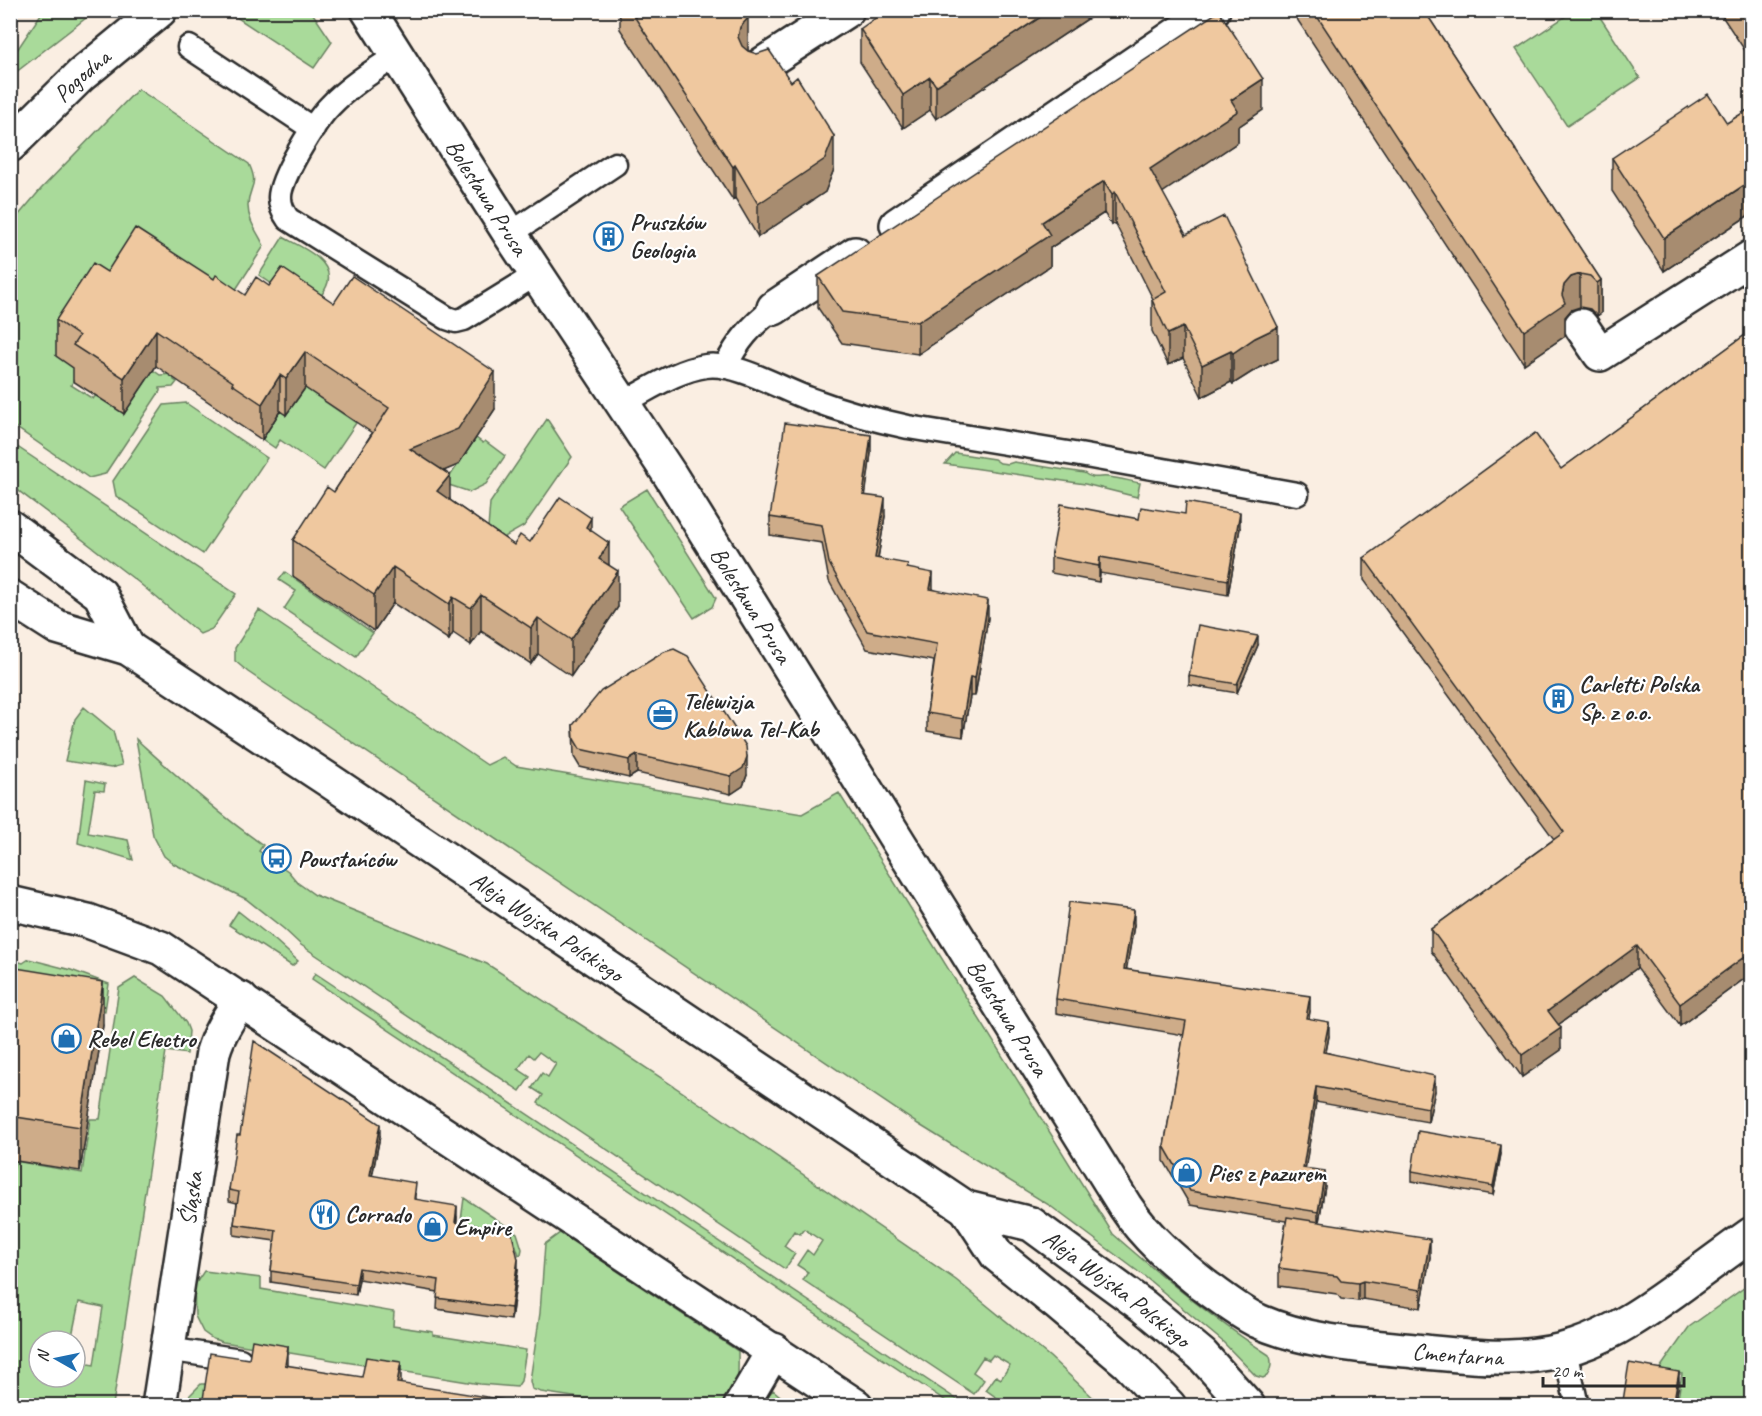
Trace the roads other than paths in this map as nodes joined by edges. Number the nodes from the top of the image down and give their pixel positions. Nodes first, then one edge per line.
1 (160, 10) edge
2 (368, 10) edge
3 (847, 10) edge
4 (1213, 10) edge
5 (189, 47) dead end
6 (396, 56) junction
7 (757, 68) edge
8 (313, 129) junction
9 (10, 145) edge
10 (615, 164) dead end
11 (510, 234) junction
12 (1752, 257) edge
13 (537, 274) junction
14 (774, 308) joint
15 (1581, 326) dead end
16 (725, 367) junction
17 (622, 403) junction
18 (1297, 494) dead end
19 (10, 526) edge
20 (10, 597) edge
21 (128, 648) junction
22 (10, 903) edge
23 (242, 999) junction
24 (966, 1208) junction
25 (1752, 1234) edge
26 (1294, 1334) joint
27 (167, 1349) junction
28 (774, 1350) junction
29 (1565, 1350) junction
30 (258, 1363) edge
31 (159, 1406) edge
32 (741, 1406) edge
33 (856, 1406) edge
34 (1169, 1406) edge
35 (1248, 1406) edge
36 (1577, 1406) edge

1 - 9 street, Pogodna
2 - 6 street, Bolesława Prusa
3 - 7 street
4 - 14 street
5 - 8 lane
6 - 8 lane
6 - 11 street, Bolesława Prusa
8 - 13 lane
10 - 11 lane
11 - 13 street, Bolesława Prusa
12 - 15 street
13 - 17 street, Bolesława Prusa
14 - 16 lane
16 - 17 lane
16 - 18 lane
17 - 26 street, Bolesława Prusa
19 - 21 street, Aleja Wojska Polskiego
20 - 21 street, Aleja Wojska Polskiego
21 - 24 street, Aleja Wojska Polskiego
22 - 23 street
23 - 27 street, Śląska
23 - 28 street
24 - 34 street, Aleja Wojska Polskiego
24 - 35 street, Aleja Wojska Polskiego
25 - 29 street, Cmentarna
26 - 29 street, Cmentarna
27 - 30 lane
27 - 31 street, Śląska
28 - 32 street
28 - 33 street
29 - 36 lane

